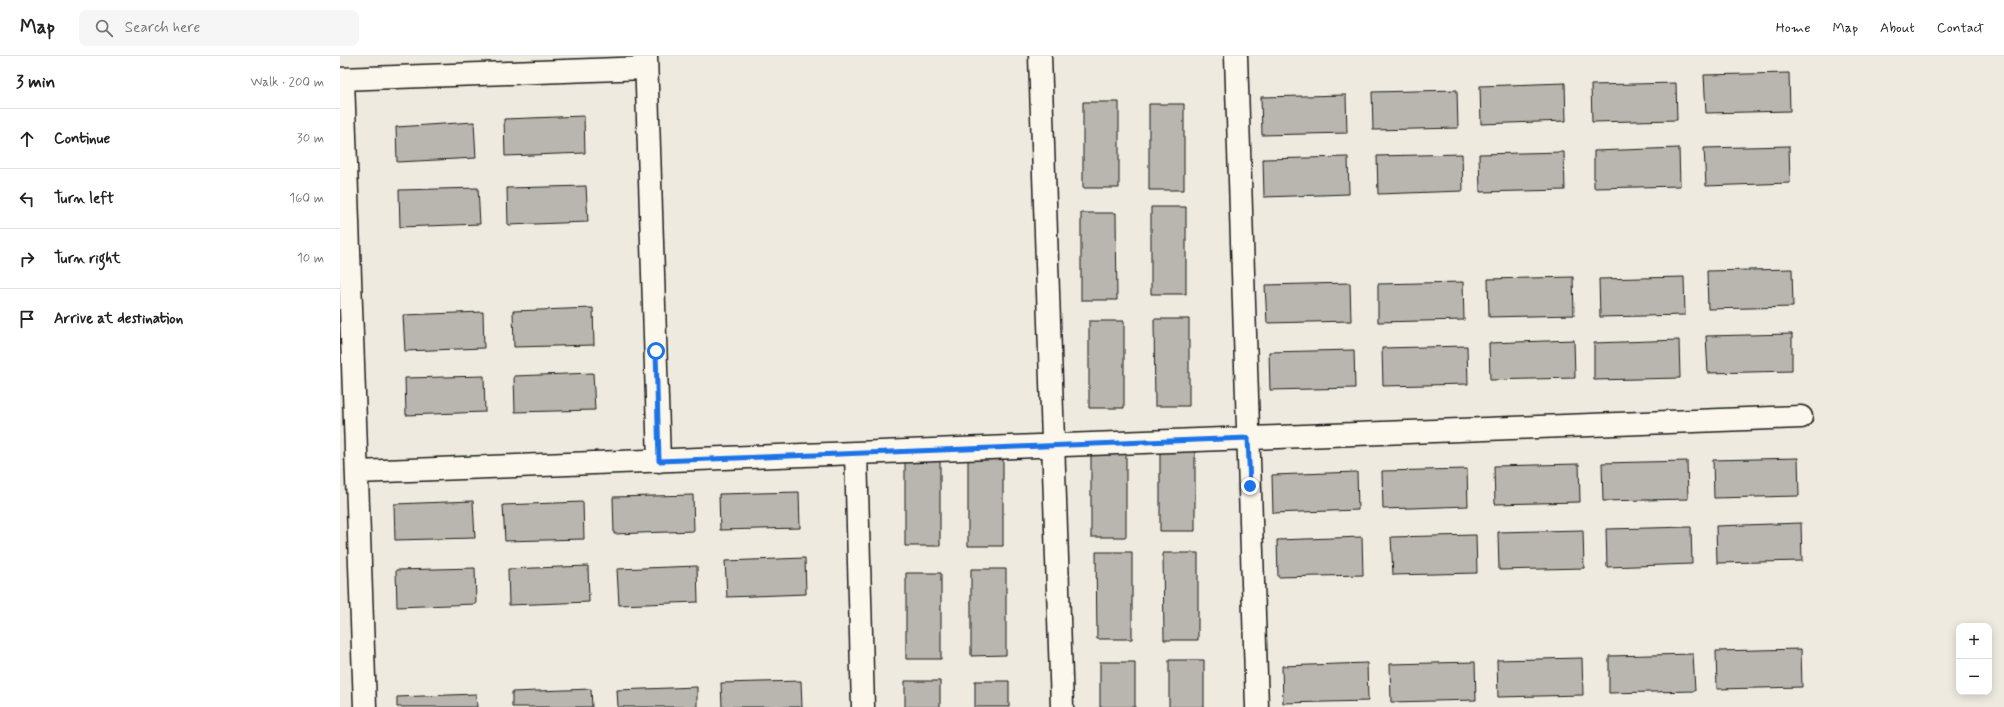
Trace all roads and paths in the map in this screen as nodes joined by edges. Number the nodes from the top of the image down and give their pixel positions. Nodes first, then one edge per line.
1 (1040, 56) edge
2 (1236, 56) edge
3 (646, 62) edge
4 (442, 66) edge
5 (341, 79) edge
6 (1801, 418) dead end
7 (1248, 438) junction
8 (1053, 446) junction
9 (856, 453) junction
10 (659, 461) junction
11 (357, 472) junction
12 (365, 707) edge
13 (863, 707) edge
14 (1062, 707) edge
15 (1257, 707) edge

1 - 8 lane
2 - 7 lane
3 - 4 lane
3 - 10 lane
4 - 5 lane
5 - 11 lane
6 - 7 lane
7 - 8 lane
7 - 15 lane
8 - 9 lane
8 - 14 lane
9 - 10 lane
9 - 13 lane
10 - 11 lane
11 - 12 lane

